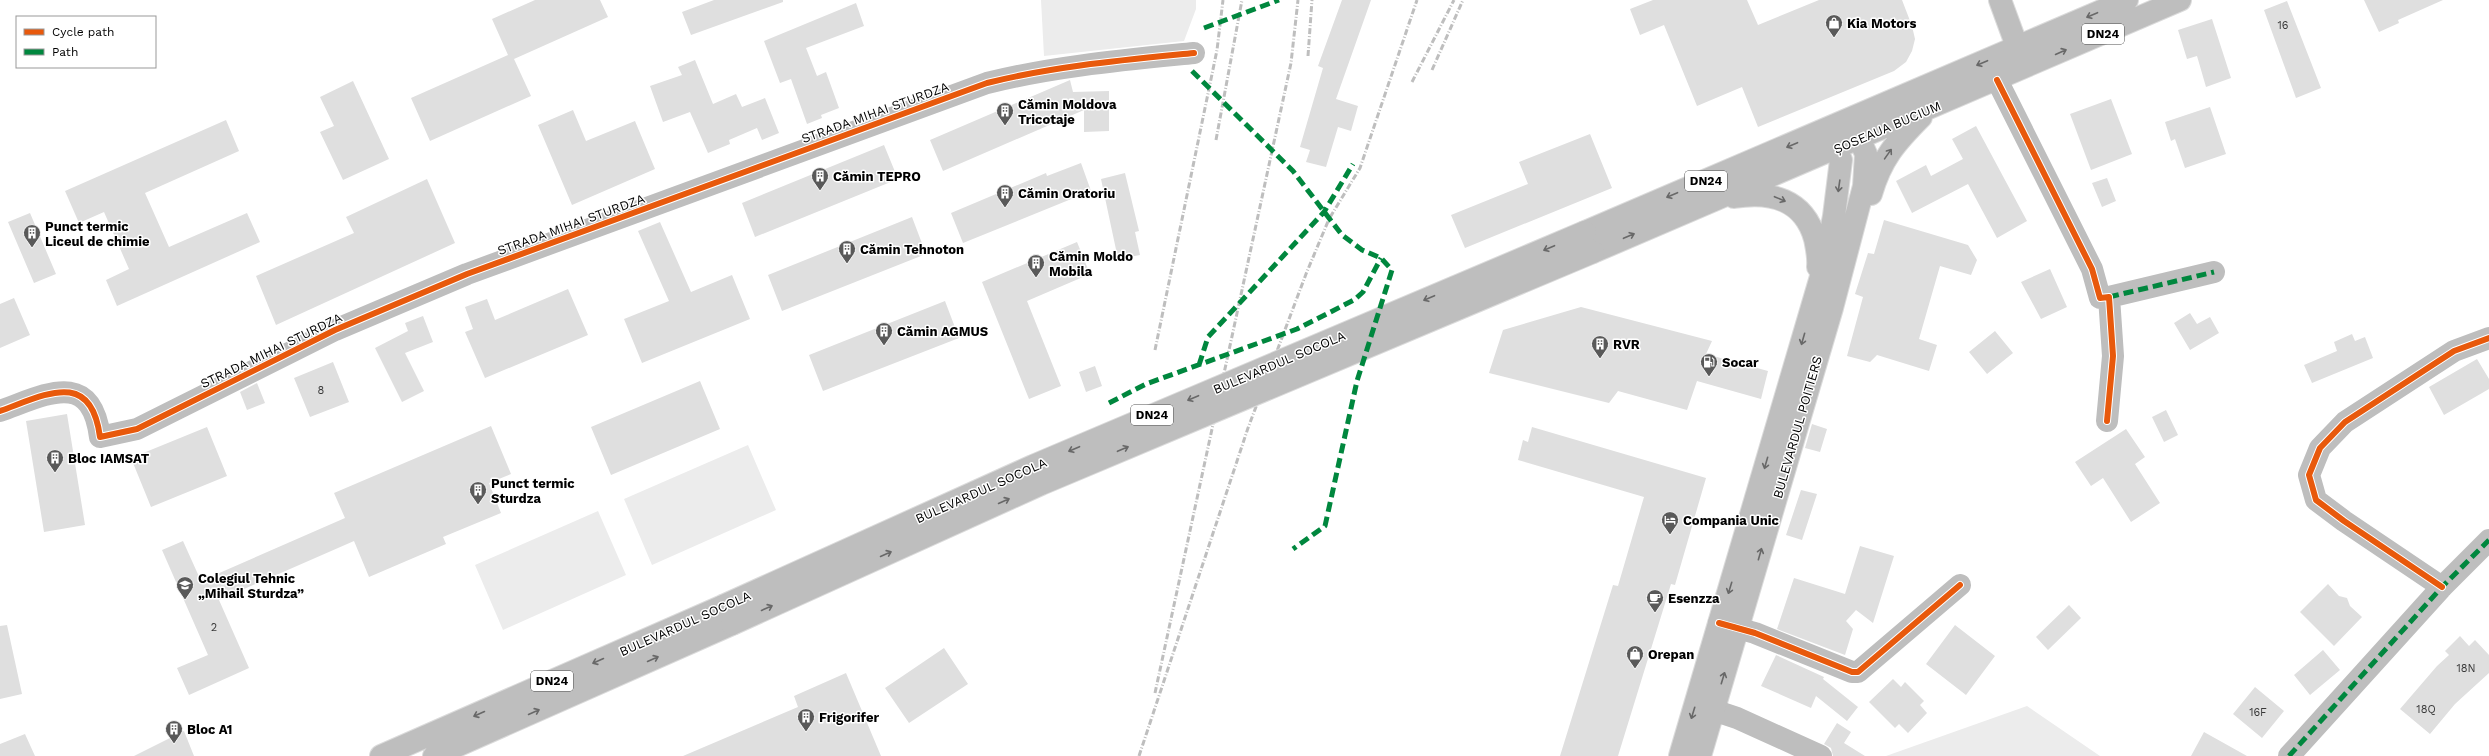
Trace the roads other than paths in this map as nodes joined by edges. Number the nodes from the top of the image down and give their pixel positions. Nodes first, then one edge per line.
1 (2000, 0) edge
2 (2128, 0) edge
3 (2180, 0) edge
4 (2018, 48) junction
5 (1194, 53) dead end
6 (2026, 68) junction
7 (1997, 80) junction
8 (1930, 108) junction
9 (1855, 129) junction
10 (1832, 139) junction
11 (1715, 200) junction
12 (1589, 242) junction
13 (2214, 272) dead end
14 (2109, 297) junction
15 (1823, 305) junction
16 (2489, 338) edge
17 (0, 411) edge
18 (2107, 421) dead end
19 (2489, 540) edge
20 (1960, 585) dead end
21 (2442, 587) junction
22 (727, 615) junction
23 (1729, 626) junction
24 (1713, 710) junction
25 (381, 756) edge
26 (434, 756) edge
27 (1680, 756) edge
28 (1700, 756) edge
29 (1821, 756) edge
30 (2289, 756) edge

1 - 4 main road
2 -> 4 main road, ȘOSEAUA BUCIUM / DN24
6 -> 3 main road, ȘOSEAUA BUCIUM / DN24
4 - 6 main road
4 -> 9 main road, ȘOSEAUA BUCIUM / DN24
5 - 17 main road, STRADA MIHAI STURDZA
6 - 7 main road, ȘOSEAUA BUCIUM / DN24
7 - 8 main road, ȘOSEAUA BUCIUM / DN24
7 - 14 main road
8 - 9 main road, ȘOSEAUA BUCIUM / DN24
15 -> 8 main road
9 - 10 main road, ȘOSEAUA BUCIUM / DN24
9 - 15 main road, BULEVARDUL POITIERS
10 - 11 main road, ȘOSEAUA BUCIUM / DN24
10 -> 12 main road, ȘOSEAUA BUCIUM / DN24
10 -> 15 main road, BULEVARDUL POITIERS
12 -> 11 main road, ȘOSEAUA BUCIUM / DN24
11 -> 15 main road
12 - 22 main road, BULEVARDUL SOCOLA / DN24, bridge
13 - 14 main road
14 - 18 main road
15 - 23 main road, BULEVARDUL POITIERS
16 - 21 main road
19 - 21 main road
20 - 23 main road
21 - 30 main road
22 -> 25 main road, BULEVARDUL SOCOLA / DN24
26 -> 22 main road, BULEVARDUL SOCOLA / DN24
24 -> 23 main road, BULEVARDUL POITIERS
23 -> 27 main road, BULEVARDUL POITIERS
24 - 28 main road, BULEVARDUL POITIERS
24 - 29 main road

